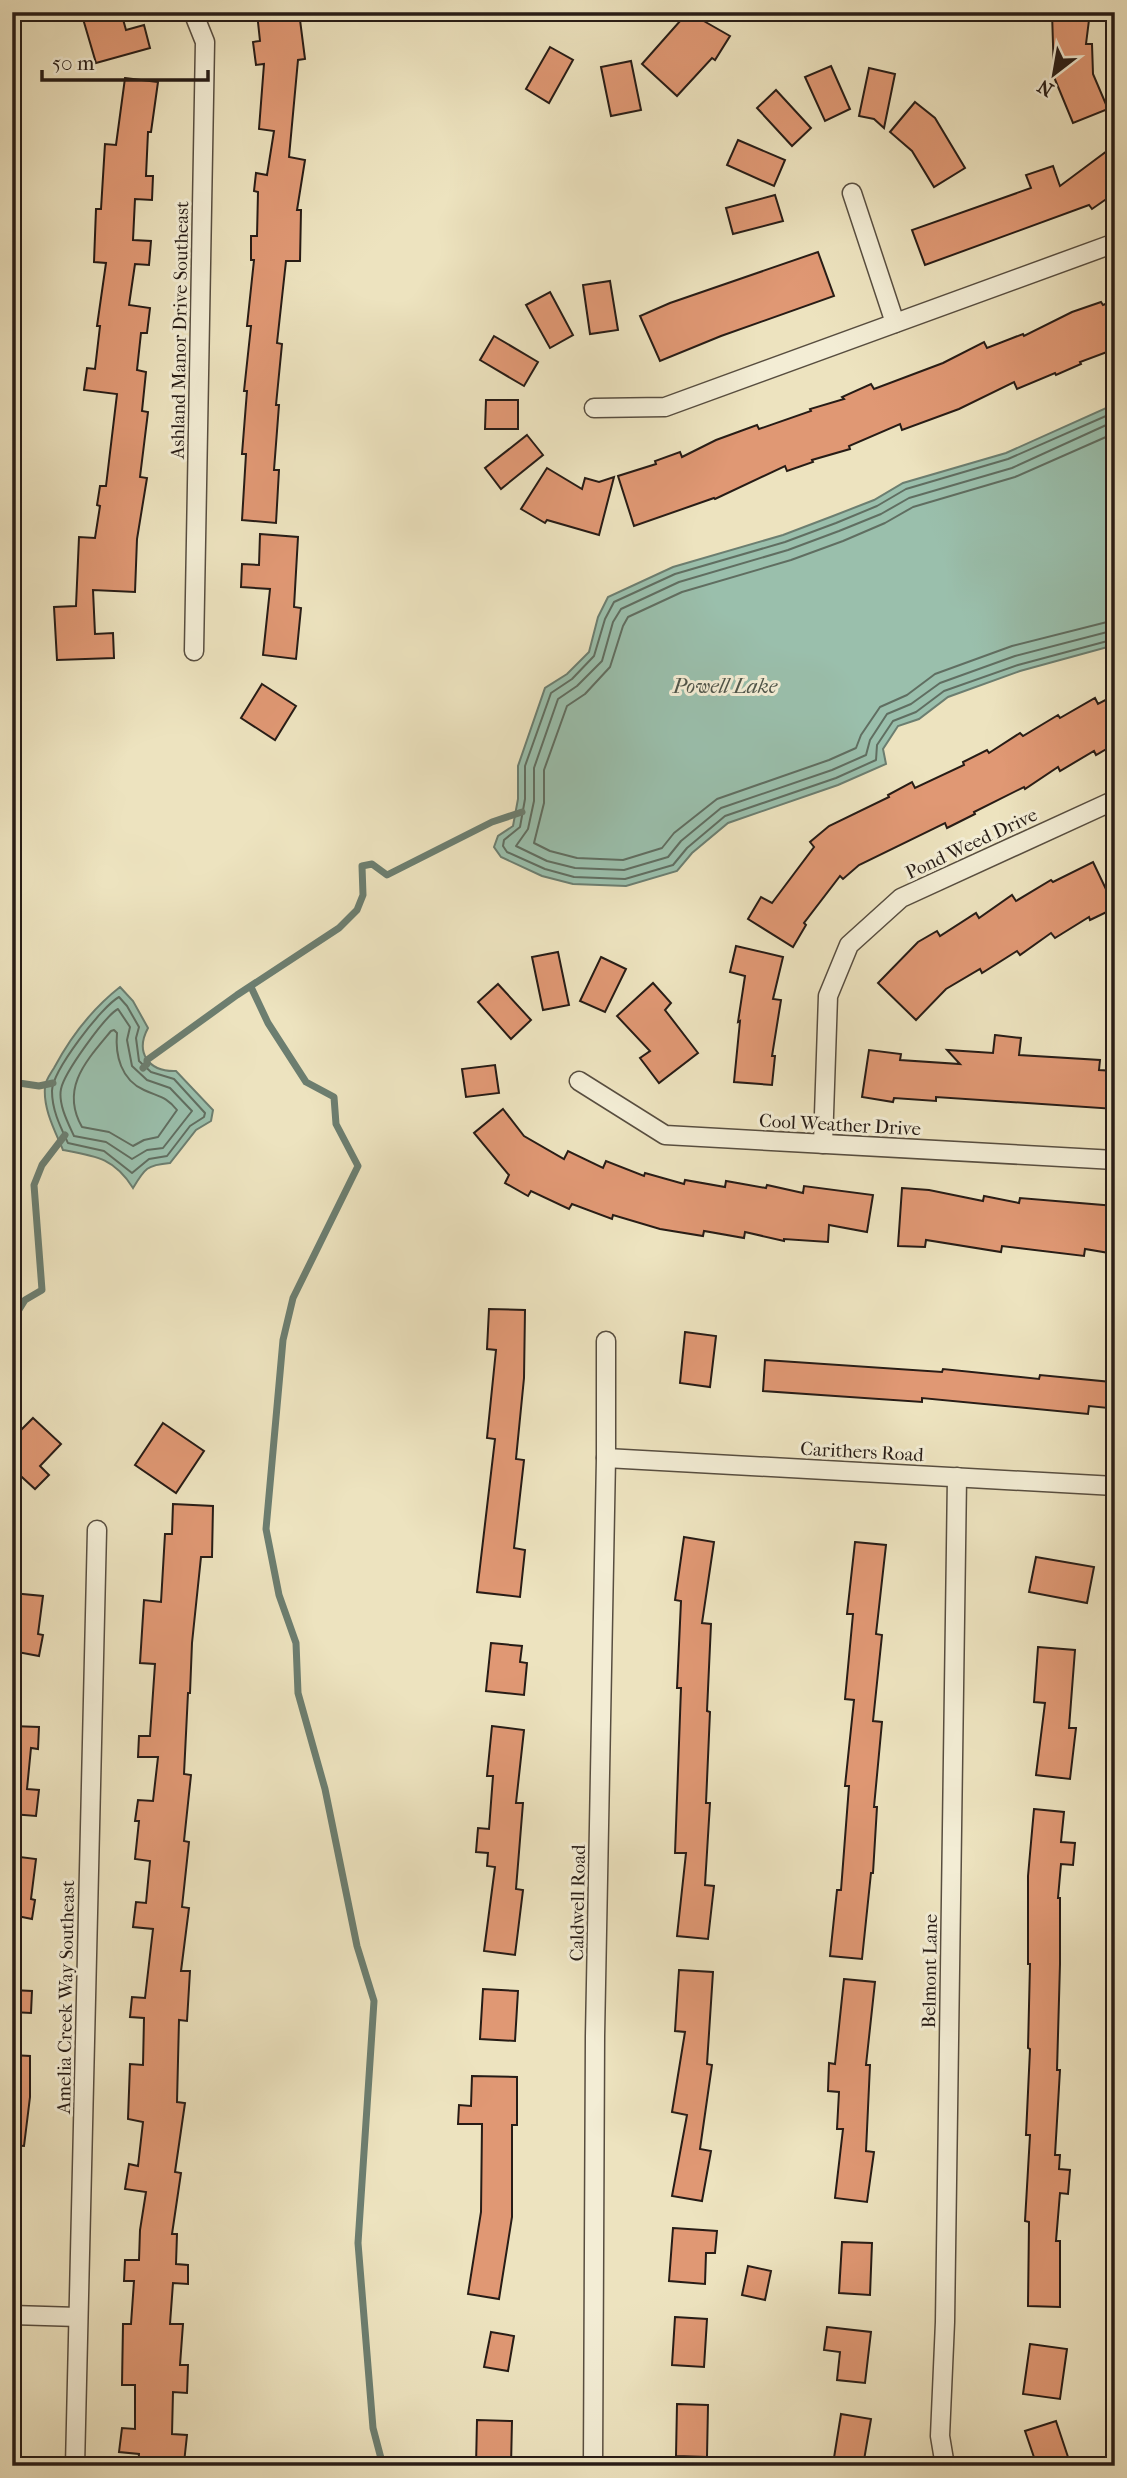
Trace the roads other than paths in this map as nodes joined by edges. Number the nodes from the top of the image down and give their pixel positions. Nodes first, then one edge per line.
1 (193, 12) edge
2 (852, 193) dead end
3 (1115, 243) edge
4 (895, 323) junction
5 (594, 408) dead end
6 (194, 651) dead end
7 (1115, 800) edge
8 (579, 1081) dead end
9 (823, 1144) junction
10 (1115, 1160) edge
11 (606, 1341) dead end
12 (606, 1458) junction
13 (957, 1477) junction
14 (1115, 1486) edge
15 (97, 1530) dead end
16 (12, 2315) edge
17 (78, 2317) junction
18 (75, 2466) edge
19 (593, 2466) edge
20 (945, 2466) edge

1 - 6 street, Ashland Manor Drive Southeast
2 - 4 street
3 - 4 street
4 - 5 street
7 - 9 street, Pond Weed Drive
8 - 9 street, Cool Weather Drive
9 - 10 street, Cool Weather Drive
11 - 12 street, Caldwell Road
12 - 13 street, Carithers Road
12 - 19 street, Caldwell Road
13 - 14 street, Carithers Road
13 - 20 street, Belmont Lane
15 - 17 street, Amelia Creek Way Southeast
16 - 17 street
17 - 18 street, Amelia Creek Way Southeast

